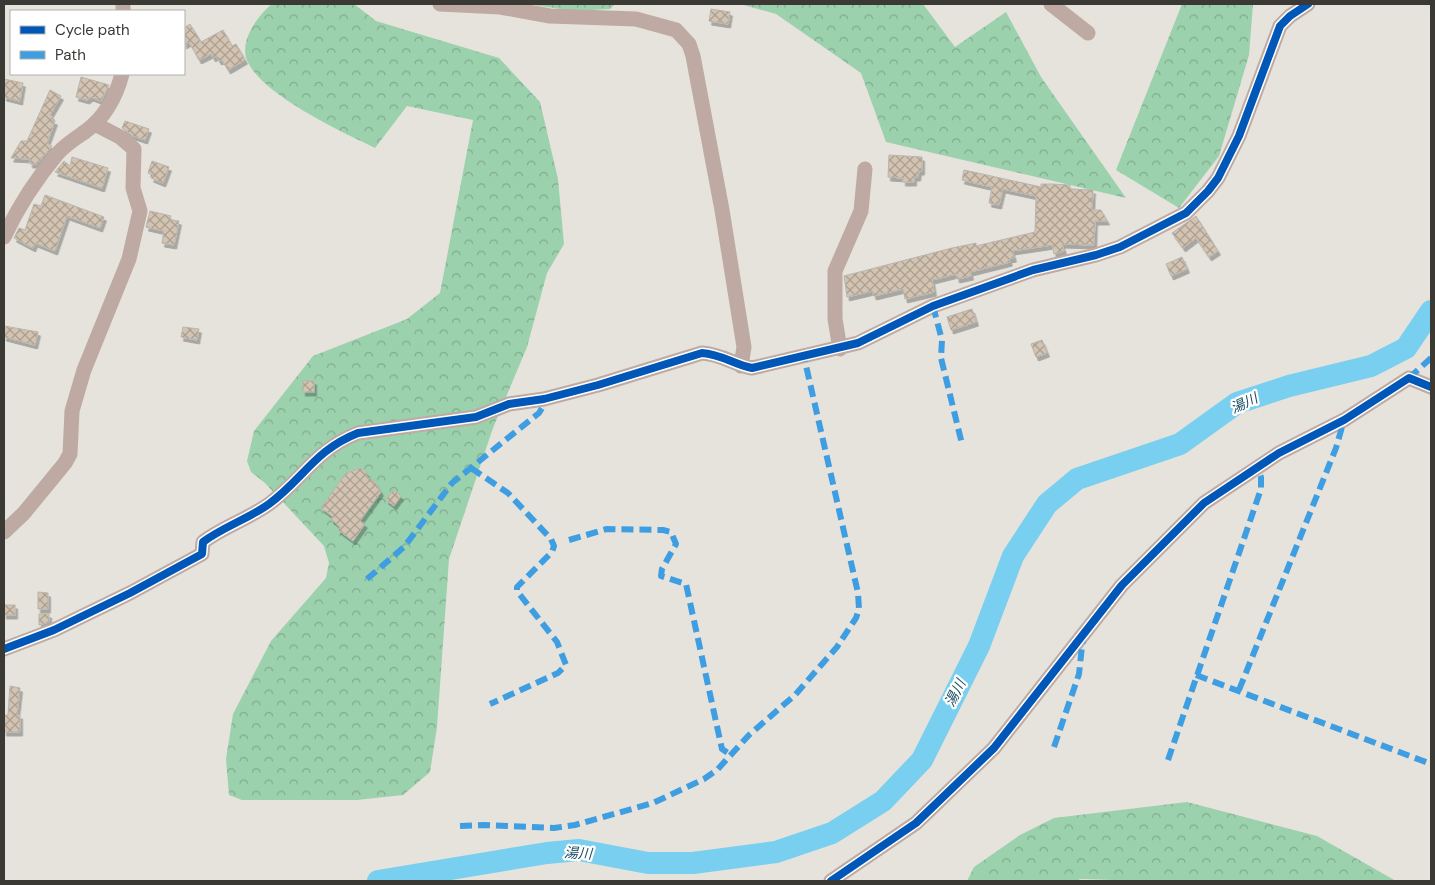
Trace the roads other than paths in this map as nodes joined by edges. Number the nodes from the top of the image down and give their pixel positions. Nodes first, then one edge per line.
1 (440, 4) edge
2 (1051, 4) edge
3 (1308, 4) edge
4 (1088, 33) dead end
5 (122, 75) edge
6 (95, 124) junction
7 (865, 169) dead end
8 (4, 237) edge
9 (840, 349) junction
10 (741, 366) junction
11 (1431, 388) edge
12 (4, 532) edge
13 (4, 648) edge
14 (831, 881) edge

1 - 10 street
2 - 4 street
3 - 9 street
5 - 6 street
6 - 8 street
6 - 12 street
7 - 9 street
9 - 10 street
10 - 13 street
11 - 14 street

